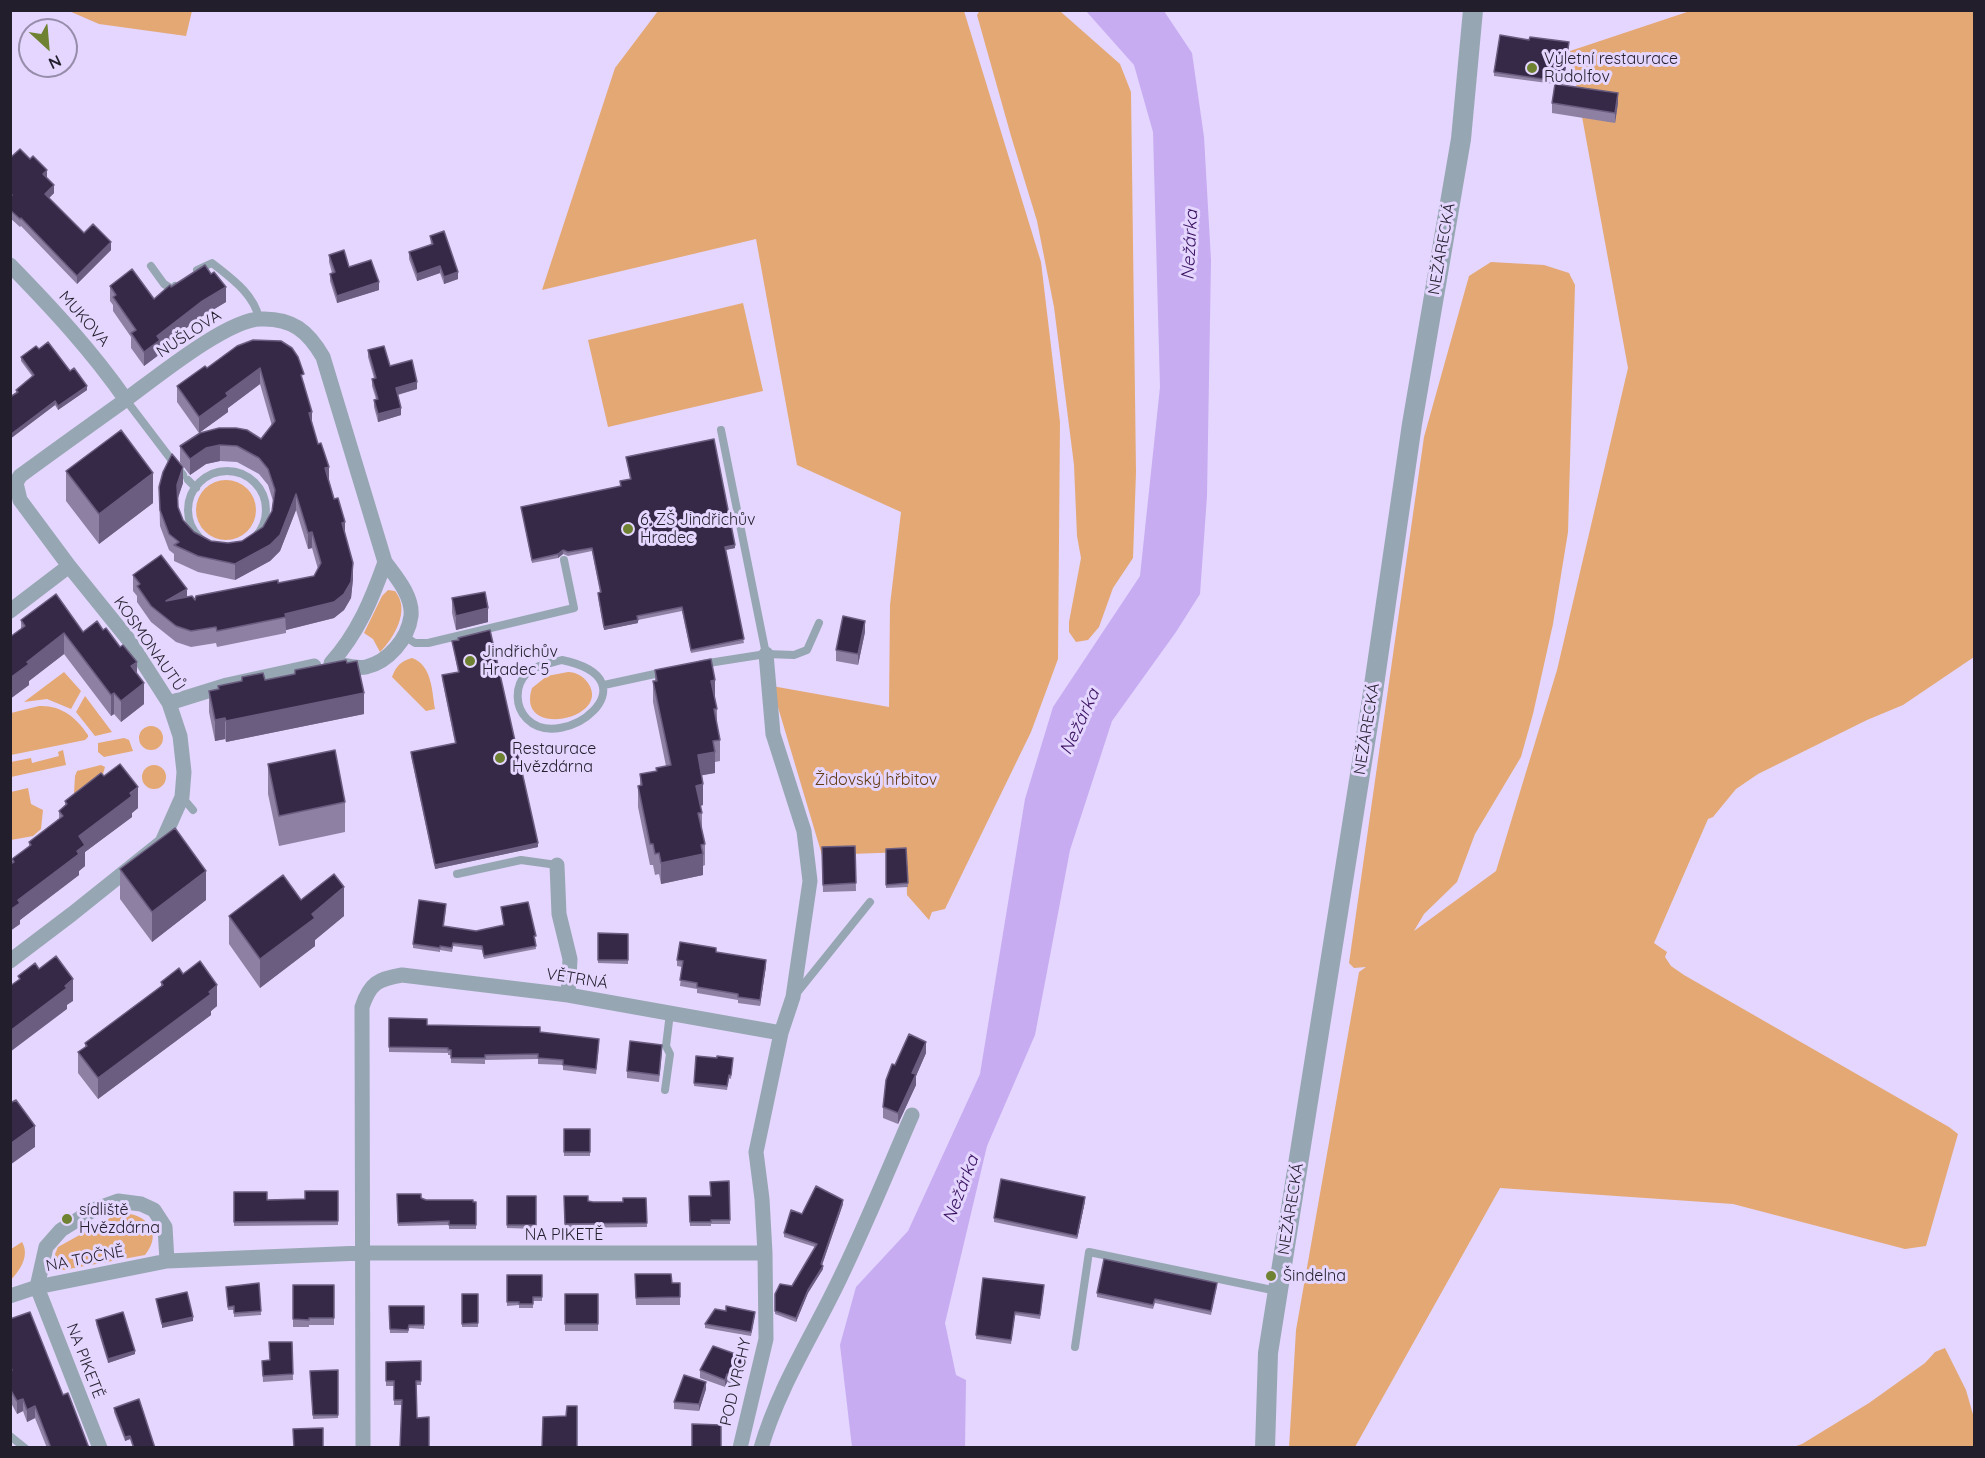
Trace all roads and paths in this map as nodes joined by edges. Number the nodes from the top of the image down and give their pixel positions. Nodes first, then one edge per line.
1 (1473, 10) edge
2 (10, 266) edge
3 (151, 266) dead end
4 (188, 277) edge
5 (180, 283) edge
6 (259, 318) junction
7 (126, 400) junction
8 (721, 430) dead end
9 (196, 488) junction
10 (564, 560) dead end
11 (385, 562) junction
12 (69, 566) junction
13 (10, 611) edge
14 (819, 623) dead end
15 (404, 636) junction
16 (766, 654) junction
17 (331, 663) junction
18 (692, 666) edge
19 (670, 671) edge
20 (604, 685) junction
21 (169, 703) junction
22 (182, 796) junction
23 (193, 810) dead end
24 (557, 865) joint
25 (457, 874) dead end
26 (870, 902) dead end
27 (10, 961) edge
28 (568, 995) junction
29 (793, 998) junction
30 (670, 1013) junction
31 (782, 1033) junction
32 (665, 1090) dead end
33 (912, 1115) dead end
34 (765, 1252) junction
35 (362, 1253) junction
36 (167, 1261) junction
37 (37, 1287) junction
38 (1278, 1291) junction
39 (10, 1296) edge
40 (1075, 1347) dead end
41 (10, 1436) edge
42 (25, 1448) edge
43 (100, 1448) edge
44 (363, 1448) edge
45 (740, 1448) edge
46 (761, 1448) edge
47 (1265, 1448) edge

1 - 38 street, NEŽÁRECKÁ
2 - 7 street, MUKOVA
3 - 5 lane
4 - 6 lane
6 - 7 street, NUŠLOVA
6 - 11 street, NUŠLOVA
7 - 9 lane
7 - 12 street, NUŠLOVA
8 - 16 lane
9 - 9 lane
10 - 15 lane
11 - 15 street, NUŠLOVA
11 - 17 street
12 - 13 street
12 - 21 street, KOSMONAUTŮ
14 - 16 lane
15 - 17 street
16 - 18 lane
16 - 29 street, POD VRCHY
17 - 21 street
19 - 20 lane
20 - 20 lane
21 - 22 street, KOSMONAUTŮ
22 - 23 lane
22 - 27 street, KOSMONAUTŮ
24 - 25 lane
24 - 28 street
26 - 29 lane
28 - 30 street, VĚTRNÁ
28 - 35 street, VĚTRNÁ
29 - 31 street, POD VRCHY
30 - 31 street, VĚTRNÁ
30 - 32 lane
31 - 34 street, POD VRCHY
33 - 46 street
34 - 35 street, NA PIKETĚ
34 - 45 street, POD VRCHY
35 - 36 street, NA PIKETĚ
35 - 44 street
36 - 37 street, NA TOČNĚ
36 - 37 street
37 - 39 street, NA TOČNĚ
37 - 43 street, NA PIKETĚ
38 - 40 lane
38 - 47 street, NEŽÁRECKÁ
41 - 42 lane

